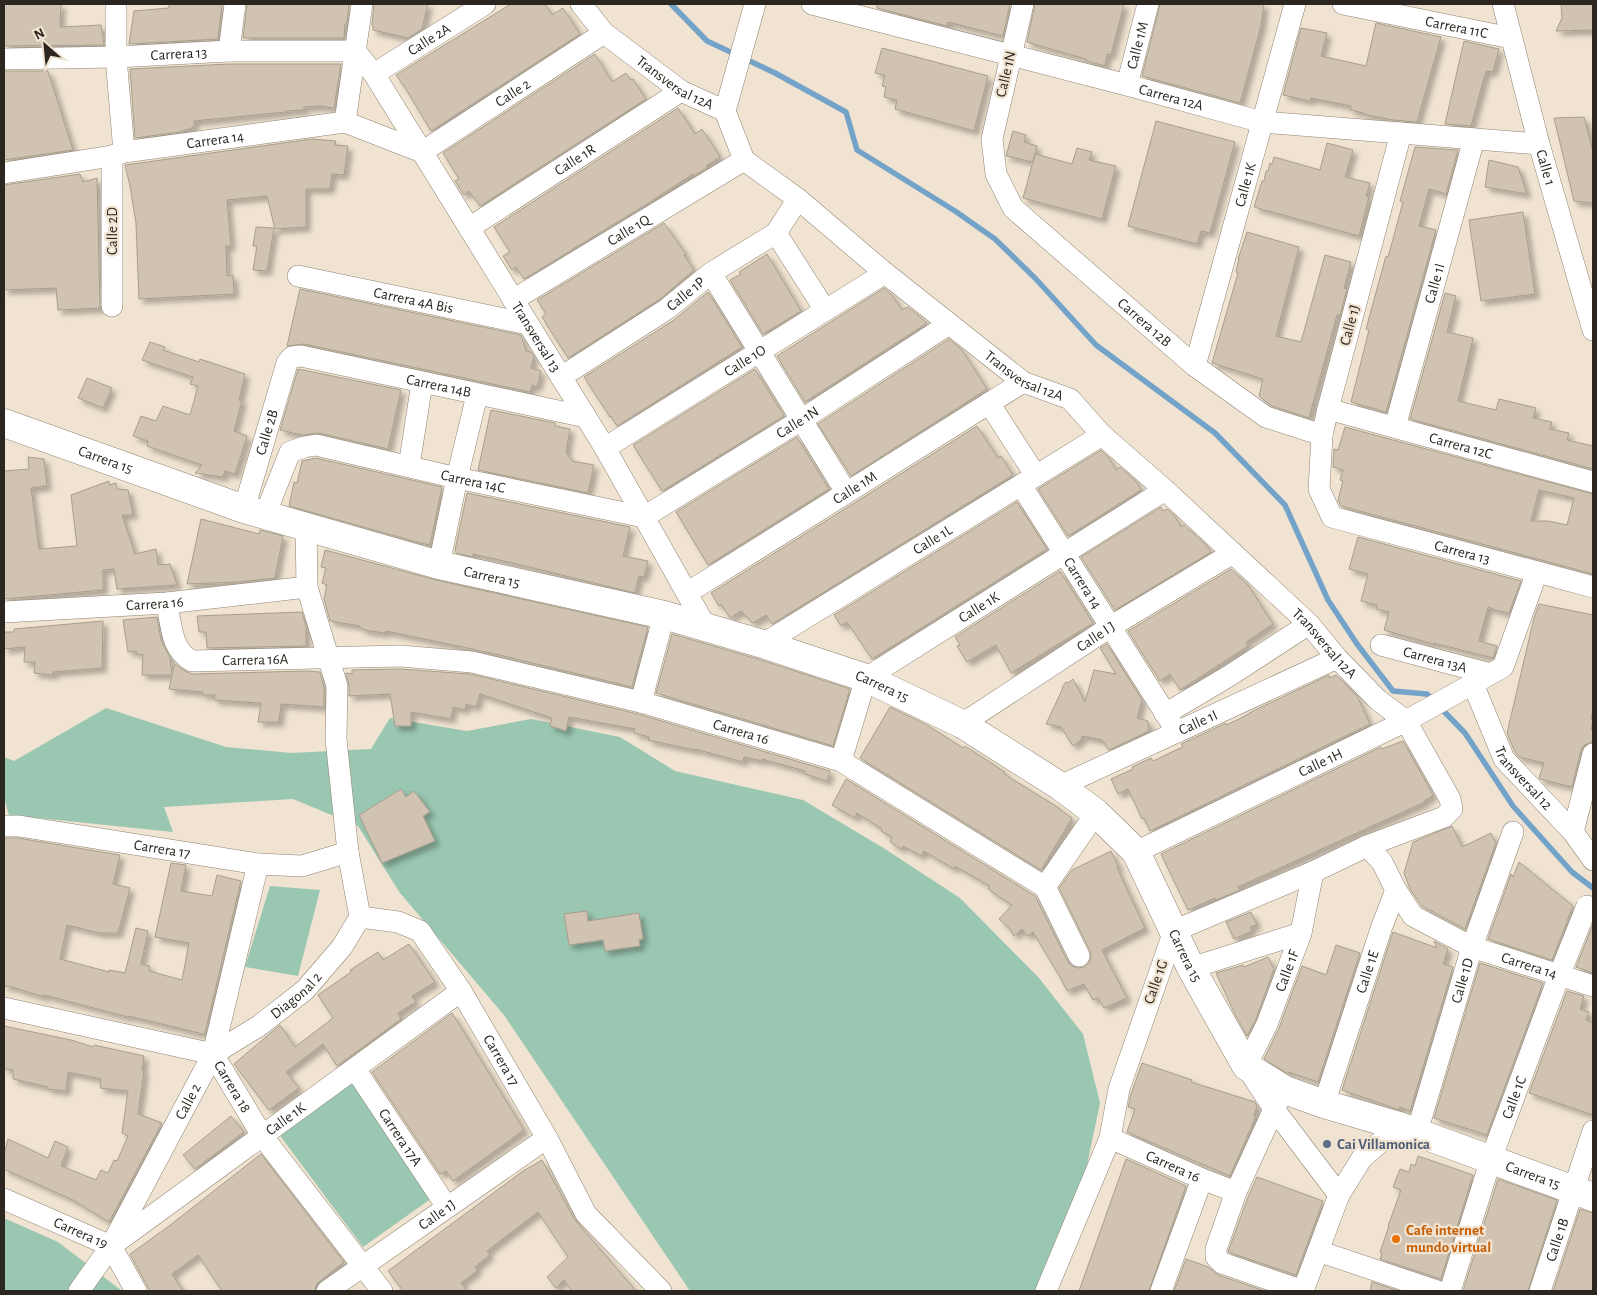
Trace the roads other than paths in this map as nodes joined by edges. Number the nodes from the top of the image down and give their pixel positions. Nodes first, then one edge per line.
1 (116, 4) edge
2 (235, 4) edge
3 (362, 4) edge
4 (485, 4) edge
5 (581, 4) edge
6 (755, 4) edge
7 (812, 4) edge
8 (1023, 4) edge
9 (1148, 4) edge
10 (1295, 4) edge
11 (1343, 4) edge
12 (1503, 4) edge
13 (875, 12) edge
14 (604, 33) junction
15 (1511, 38) junction
16 (229, 50) junction
17 (355, 51) junction
18 (1010, 56) junction
19 (116, 57) junction
20 (4, 59) edge
21 (374, 74) junction
22 (1127, 85) junction
23 (681, 91) junction
24 (725, 111) junction
25 (345, 122) junction
26 (1262, 122) junction
27 (1401, 133) junction
28 (1474, 139) junction
29 (1539, 144) junction
30 (422, 152) junction
31 (118, 154) junction
32 (744, 160) junction
33 (4, 173) edge
34 (996, 174) joint
35 (798, 199) junction
36 (469, 228) junction
37 (776, 233) junction
38 (885, 273) junction
39 (711, 274) junction
40 (298, 276) dead end
41 (513, 300) junction
42 (112, 306) dead end
43 (825, 310) junction
44 (528, 324) junction
45 (949, 324) junction
46 (1593, 330) edge
47 (760, 352) junction
48 (292, 357) joint
49 (1196, 366) junction
50 (561, 377) junction
51 (1023, 382) junction
52 (422, 383) junction
53 (477, 395) junction
54 (990, 403) junction
55 (1328, 409) junction
56 (586, 417) junction
57 (801, 420) junction
58 (4, 423) edge
59 (1395, 427) junction
60 (1102, 435) junction
61 (1322, 435) junction
62 (605, 448) junction
63 (409, 466) junction
64 (457, 478) junction
65 (1028, 480) junction
66 (1593, 482) edge
67 (1165, 490) junction
68 (846, 492) junction
69 (254, 512) junction
70 (644, 517) junction
71 (1332, 517) joint
72 (306, 527) junction
73 (1233, 553) junction
74 (1064, 554) junction
75 (439, 565) junction
76 (1536, 572) junction
77 (307, 587) junction
78 (1593, 587) edge
79 (687, 593) junction
80 (167, 603) junction
81 (4, 612) edge
82 (664, 615) junction
83 (1309, 624) junction
84 (1110, 627) junction
85 (707, 629) junction
86 (763, 644) junction
87 (1381, 645) dead end
88 (328, 658) junction
89 (1337, 658) junction
90 (866, 678) junction
91 (1483, 678) junction
92 (641, 702) junction
93 (1166, 714) junction
94 (1410, 719) junction
95 (962, 724) junction
96 (1177, 732) junction
97 (1593, 754) edge
98 (841, 761) junction
99 (1060, 786) junction
100 (1096, 814) junction
101 (4, 826) edge
102 (1513, 832) dead end
103 (1573, 832) junction
104 (1367, 846) junction
105 (348, 852) junction
106 (1136, 852) junction
107 (1593, 860) edge
108 (258, 864) junction
109 (1313, 872) junction
110 (1045, 887) junction
111 (1396, 890) junction
112 (1587, 906) dead end
113 (360, 917) junction
114 (1174, 931) junction
115 (1301, 933) junction
116 (1472, 947) junction
117 (1079, 956) dead end
118 (1191, 968) junction
119 (1559, 976) junction
120 (1593, 986) edge
121 (461, 991) junction
122 (4, 1008) edge
123 (214, 1054) junction
124 (1246, 1066) junction
125 (355, 1069) junction
126 (1280, 1100) junction
127 (1324, 1104) junction
128 (1408, 1129) junction
129 (1593, 1131) edge
130 (263, 1137) junction
131 (546, 1138) junction
132 (1110, 1138) junction
133 (1490, 1159) junction
134 (1202, 1179) junction
135 (1236, 1192) junction
136 (1584, 1193) edge
137 (1339, 1195) junction
138 (4, 1199) edge
139 (447, 1207) junction
140 (111, 1246) junction
141 (1318, 1251) junction
142 (362, 1265) junction
143 (1052, 1289) edge
144 (80, 1291) edge
145 (136, 1291) edge
146 (327, 1291) edge
147 (382, 1291) edge
148 (661, 1291) edge
149 (1161, 1291) edge
150 (1303, 1291) edge
151 (1437, 1291) edge
152 (1450, 1291) edge
153 (1540, 1291) edge

1 - 19 street, Calle 2D
2 - 16 street
3 - 17 street
4 - 21 street, Calle 2A
5 - 14 street, Transversal 12A
6 - 24 street
7 - 13 street, Carrera 12A
8 - 18 street, Calle 1N
9 - 22 street, Calle 1M
10 - 26 street, Calle 1K
11 - 15 street, Carrera 11C
12 - 15 street, Calle 1
13 - 18 street, Carrera 12A
14 - 23 street, Transversal 12A
14 - 30 street, Calle 2
15 - 29 street, Calle 1
16 - 17 street, Carrera 13
16 - 19 street, Carrera 13
17 - 21 street, Transversal 13
17 - 25 street
18 - 22 street, Carrera 12A
18 - 34 street, Calle 1N
19 - 20 street, Carrera 13
19 - 31 street, Calle 2D
21 - 30 street, Transversal 13
22 - 26 street, Carrera 12A
23 - 24 street, Transversal 12A
23 - 36 street, Calle 1R
24 - 32 street, Transversal 12A
25 - 30 street, Carrera 14
25 - 31 street, Carrera 14
26 - 27 street, Carrera 12A
26 - 49 street, Calle 1K
27 - 28 street, Carrera 12A
27 - 55 street, Calle 1J
28 - 29 street, Carrera 12A
28 - 59 street, Calle 1I
29 - 46 street, Calle 1
30 - 36 street, Transversal 13
31 - 33 street, Carrera 14
31 - 42 street, Calle 2D
32 - 35 street, Transversal 12A
32 - 41 street, Calle 1Q
34 - 49 street, Carrera 12B
35 - 37 street, Calle 1P
35 - 38 street, Transversal 12A
36 - 41 street, Transversal 13
37 - 39 street, Calle 1P
37 - 43 street
38 - 43 street, Calle 1O
38 - 45 street, Transversal 12A
39 - 47 street
39 - 50 street, Calle 1P
40 - 44 street, Carrera 4A Bis
41 - 44 street, Transversal 13
43 - 47 street, Calle 1O
44 - 50 street, Transversal 13
45 - 51 street, Transversal 12A
45 - 57 street, Calle 1N
47 - 57 street
47 - 62 street, Calle 1O
48 - 52 street, Carrera 14B
48 - 69 street, Calle 2B
49 - 61 street, Carrera 12B
50 - 56 street, Transversal 13
51 - 54 street, Calle 1M
51 - 60 street, Transversal 12A
52 - 53 street, Carrera 14B
52 - 63 street
53 - 56 street, Carrera 14B
53 - 64 street
54 - 65 street, Carrera 14
54 - 68 street, Calle 1M
55 - 59 street, Carrera 12C
55 - 61 street, Calle 1J
56 - 62 street, Transversal 13
57 - 68 street
57 - 70 street, Calle 1N
58 - 69 main road, Carrera 15
59 - 66 street, Carrera 12C
60 - 65 street, Calle 1L
60 - 67 street, Transversal 12A
61 - 71 street, Calle 1J
62 - 70 street, Transversal 13
63 - 64 street, Carrera 14C
63 - 69 street, Carrera 14C
64 - 70 street, Carrera 14C
64 - 75 street
65 - 74 street, Carrera 14
65 - 86 street, Calle 1L
67 - 73 street, Transversal 12A
67 - 74 street, Calle 1K
68 - 79 street, Calle 1M
69 - 72 main road, Carrera 15
70 - 79 street, Transversal 13
71 - 76 street, Carrera 13
72 - 75 main road, Carrera 15
72 - 77 street
73 - 83 street, Transversal 12A
73 - 84 street, Calle I J
74 - 84 street, Carrera 14
74 - 90 street, Calle 1K
75 - 82 main road, Carrera 15
76 - 78 street, Carrera 13
76 - 91 street
77 - 80 street, Carrera 16
77 - 88 street
79 - 85 street, Transversal 13
80 - 81 street, Carrera 16
80 - 88 street, Carrera 16A
82 - 85 main road, Carrera 15
82 - 92 street
83 - 89 street, Transversal 12A
83 - 93 street
84 - 93 street, Carrera 14
84 - 95 street, Calle I J
85 - 86 main road, Carrera 15
86 - 90 main road, Carrera 15
87 - 91 street, Carrera 13A
88 - 92 street, Carrera 16
88 - 105 street
89 - 94 street, Transversal 12A
89 - 96 street, Calle 1I
90 - 95 main road, Carrera 15
90 - 98 street
91 - 94 street, Calle 1H
91 - 103 street, Transversal 12
92 - 98 street, Carrera 16
93 - 96 street, Carrera 14
94 - 104 street, Transversal 12A
94 - 106 street, Calle 1H
95 - 99 main road, Carrera 15
96 - 99 street, Calle 1I
97 - 103 street
98 - 110 street, Carrera 16
99 - 100 main road, Carrera 15
100 - 106 main road, Carrera 15
100 - 110 street
101 - 108 street, Carrera 17
102 - 116 street, Calle 1D
103 - 107 street, Transversal 12
104 - 109 street
104 - 111 street
105 - 108 street, Carrera 17
105 - 113 street
106 - 114 main road, Carrera 15
108 - 123 street, Calle 2
109 - 114 street
109 - 115 street, Calle 1F
110 - 117 street
111 - 116 street, Carrera 14
111 - 127 street, Calle 1E
112 - 119 street, Calle 1C
113 - 121 street, Carrera 17
113 - 123 street, Diagonal 2
114 - 118 main road, Carrera 15
114 - 132 street, Calle 1G
115 - 118 street
115 - 124 street, Calle 1F
116 - 119 street, Carrera 14
116 - 128 street, Calle 1D
118 - 124 main road, Carrera 15
119 - 120 street, Carrera 14
119 - 133 street, Calle 1C
121 - 125 street, Calle 1K
121 - 131 street, Carrera 17
122 - 123 street, Carrera 18
123 - 130 street, Carrera 18
123 - 140 street, Calle 2
124 - 126 main road, Carrera 15
125 - 130 street, Calle 1K
125 - 139 street, Carrera 17A
126 - 127 main road, Carrera 15
126 - 135 street
126 - 137 street
127 - 128 main road, Carrera 15
128 - 133 main road, Carrera 15
128 - 137 street
129 - 136 street, Calle 1B
130 - 140 street, Calle 1K
130 - 142 street, Carrera 18
131 - 139 street, Calle 1J
131 - 148 street, Carrera 17
132 - 134 street, Carrera 16
132 - 143 street, Calle 1G
133 - 136 main road, Carrera 15
133 - 152 street, Calle 1C
134 - 135 street, Carrera 16
134 - 149 street
135 - 150 street
136 - 153 street, Calle 1B
137 - 141 street
138 - 140 street, Carrera 19
139 - 142 street, Calle 1J
140 - 144 street, Calle 2
140 - 145 street, Carrera 19
141 - 150 street
141 - 151 street
142 - 146 street, Calle 1J
142 - 147 street, Carrera 18

